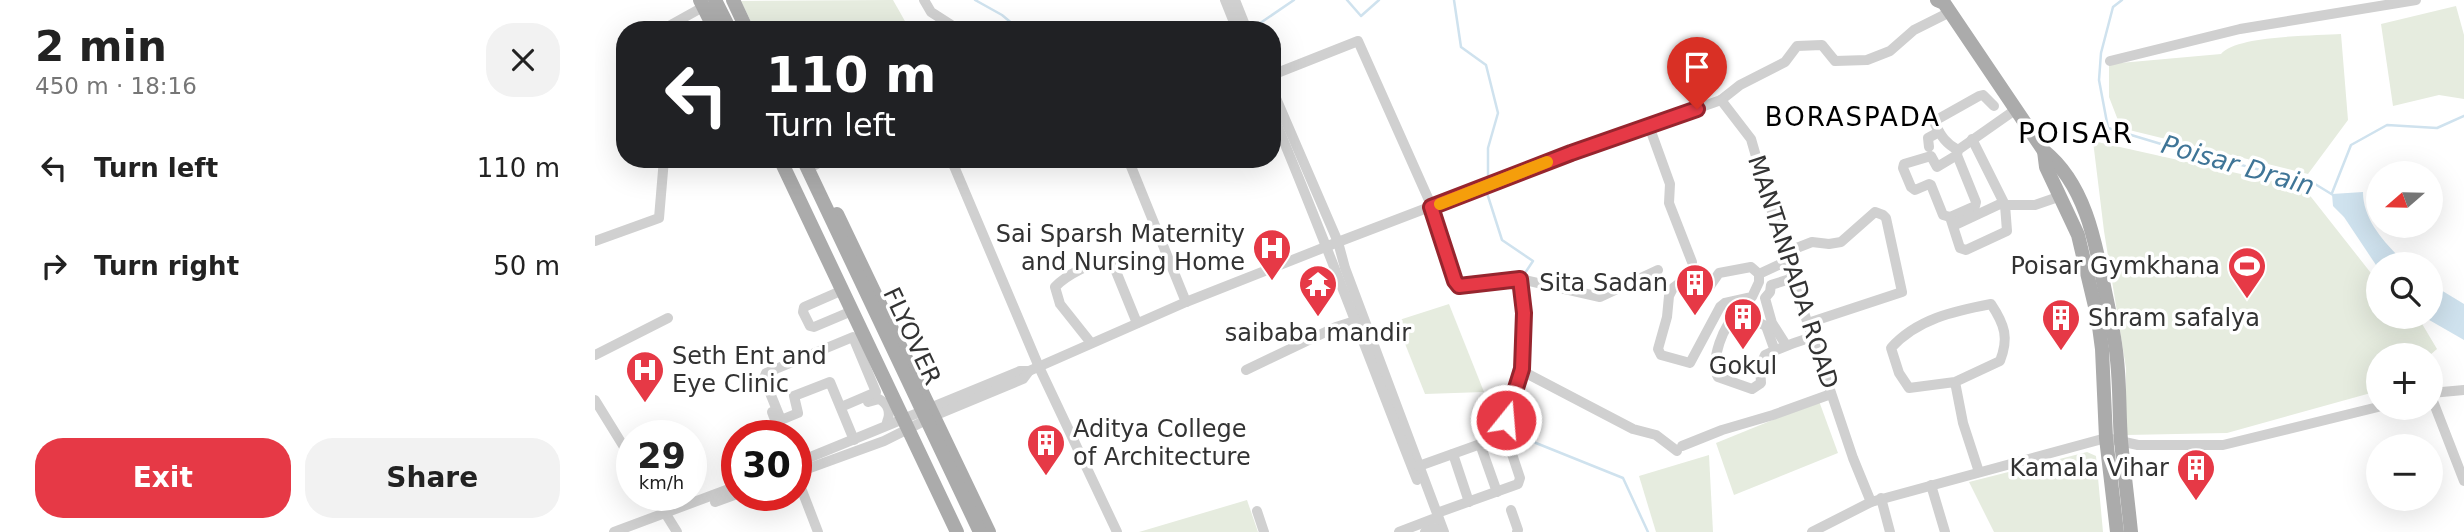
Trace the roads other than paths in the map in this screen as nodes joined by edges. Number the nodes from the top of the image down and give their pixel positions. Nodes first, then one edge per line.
1 (726, 0) edge
2 (733, 0) edge
3 (924, 0) edge
4 (1225, 0) edge
5 (1235, 0) edge
6 (2416, 0) edge
7 (706, 2) edge
8 (1944, 4) edge
9 (676, 21) edge
10 (712, 21) edge
11 (722, 21) edge
12 (736, 21) edge
13 (743, 21) edge
14 (944, 21) edge
15 (1239, 21) edge
16 (1242, 21) edge
17 (2110, 61) dead end
18 (1281, 71) edge
19 (1721, 100) junction
20 (1963, 104) junction
21 (1994, 106) dead end
22 (2015, 110) junction
23 (1281, 112) edge
24 (1968, 116) dead end
25 (1649, 125) junction
26 (1281, 132) edge
27 (1939, 132) junction
28 (1972, 139) junction
29 (1929, 147) dead end
30 (2044, 151) junction
31 (1957, 153) junction
32 (663, 168) edge
33 (784, 168) edge
34 (797, 168) edge
35 (816, 168) edge
36 (816, 168) edge
37 (955, 168) edge
38 (1132, 168) edge
39 (2061, 196) junction
40 (2005, 205) junction
41 (1431, 207) junction
42 (1951, 221) junction
43 (2086, 237) junction
44 (595, 241) edge
45 (1333, 244) junction
46 (1786, 260) junction
47 (1692, 262) dead end
48 (1658, 270) dead end
49 (1763, 272) junction
50 (1793, 278) junction
51 (1520, 279) junction
52 (843, 290) junction
53 (1186, 302) junction
54 (852, 311) junction
55 (668, 318) dead end
56 (1136, 319) junction
57 (1355, 321) junction
58 (1808, 324) junction
59 (1812, 337) junction
60 (1089, 340) junction
61 (1786, 345) junction
62 (1775, 351) junction
63 (595, 355) edge
64 (1034, 369) junction
65 (1522, 369) junction
66 (1246, 370) dead end
67 (1955, 382) junction
68 (2464, 390) edge
69 (2443, 393) edge
70 (1831, 394) junction
71 (765, 396) dead end
72 (595, 400) edge
73 (841, 407) junction
74 (2366, 410) edge
75 (932, 411) junction
76 (775, 420) edge
77 (1506, 420) dead end
78 (2441, 420) edge
79 (887, 422) dead end
80 (904, 424) junction
81 (616, 434) edge
82 (857, 439) junction
83 (2113, 439) junction
84 (1480, 444) junction
85 (1453, 454) junction
86 (812, 457) edge
87 (1419, 466) junction
88 (812, 467) edge
89 (1979, 472) junction
90 (2464, 481) edge
91 (1931, 485) junction
92 (1497, 492) junction
93 (721, 493) edge
94 (721, 499) edge
95 (1876, 500) junction
96 (1469, 502) junction
97 (1511, 510) dead end
98 (663, 511) edge
99 (810, 511) edge
100 (1257, 511) dead end
101 (666, 516) junction
102 (1435, 526) edge
103 (614, 532) edge
104 (630, 532) edge
105 (677, 532) edge
106 (818, 532) edge
107 (957, 532) edge
108 (969, 532) edge
109 (980, 532) edge
110 (989, 532) edge
111 (1117, 532) edge
112 (1264, 532) edge
113 (1399, 532) edge
114 (1517, 532) edge
115 (1812, 532) edge
116 (1890, 532) edge
117 (1945, 532) edge
118 (2117, 532) edge
119 (2131, 532) edge

1 - 12 main road
2 - 13 main road
3 - 14 street
4 - 15 street
5 - 16 street
6 - 17 street
7 - 9 street
7 - 10 main road
7 - 11 main road
8 - 19 street
8 - 22 main road
18 - 41 street
19 - 25 street
19 - 46 street, MANTANPADA ROAD
20 - 21 street
20 - 24 street
20 - 27 street
22 - 28 street
22 - 30 main road
23 - 45 street
25 - 41 street
25 - 47 street
26 - 45 street
27 - 29 street
27 - 31 street
28 - 31 street
28 - 40 street
30 - 39 main road
30 - 43 main road
31 - 42 street
31 - 42 street
32 - 44 street
33 - 52 main road
34 - 108 main road, FLYOVER
35 - 75 main road
36 - 109 main road, FLYOVER, bridge
37 - 64 street
38 - 53 street
39 - 40 street
39 - 43 main road
40 - 42 street
40 - 42 street
41 - 45 street
41 - 51 street
43 - 83 main road
45 - 53 street
45 - 57 street
45 - 87 street
46 - 49 street
46 - 50 street, MANTANPADA ROAD
46 - 58 street
48 - 51 street
49 - 49 street
50 - 58 street, MANTANPADA ROAD
50 - 61 street
51 - 65 street
52 - 54 main road
52 - 54 street
53 - 56 street
54 - 80 main road
55 - 63 street
56 - 60 street
56 - 60 street
57 - 66 street
57 - 102 street
58 - 59 street, MANTANPADA ROAD
59 - 61 street
59 - 70 street, MANTANPADA ROAD
60 - 64 street
61 - 62 street
62 - 62 street
64 - 75 street
64 - 111 street
65 - 70 street
65 - 77 street
67 - 67 street
67 - 89 street
68 - 69 street
70 - 95 street, MANTANPADA ROAD
71 - 76 street
72 - 81 street
73 - 73 street
73 - 82 street
74 - 83 street
75 - 80 street
75 - 110 main road
78 - 90 street
79 - 82 street
80 - 82 street
80 - 88 street
80 - 107 main road
82 - 86 street
83 - 89 street
83 - 118 main road
83 - 119 main road
84 - 85 street
84 - 92 street
84 - 92 street
85 - 87 street
85 - 96 street
87 - 102 street
89 - 91 street
91 - 95 street
91 - 117 street
92 - 96 street
93 - 101 street
94 - 101 street
95 - 115 street
95 - 116 street, MANTANPADA ROAD
96 - 102 street
97 - 114 street
98 - 101 street
99 - 106 street
100 - 112 street
101 - 103 street
101 - 104 street
101 - 105 street
102 - 113 street

